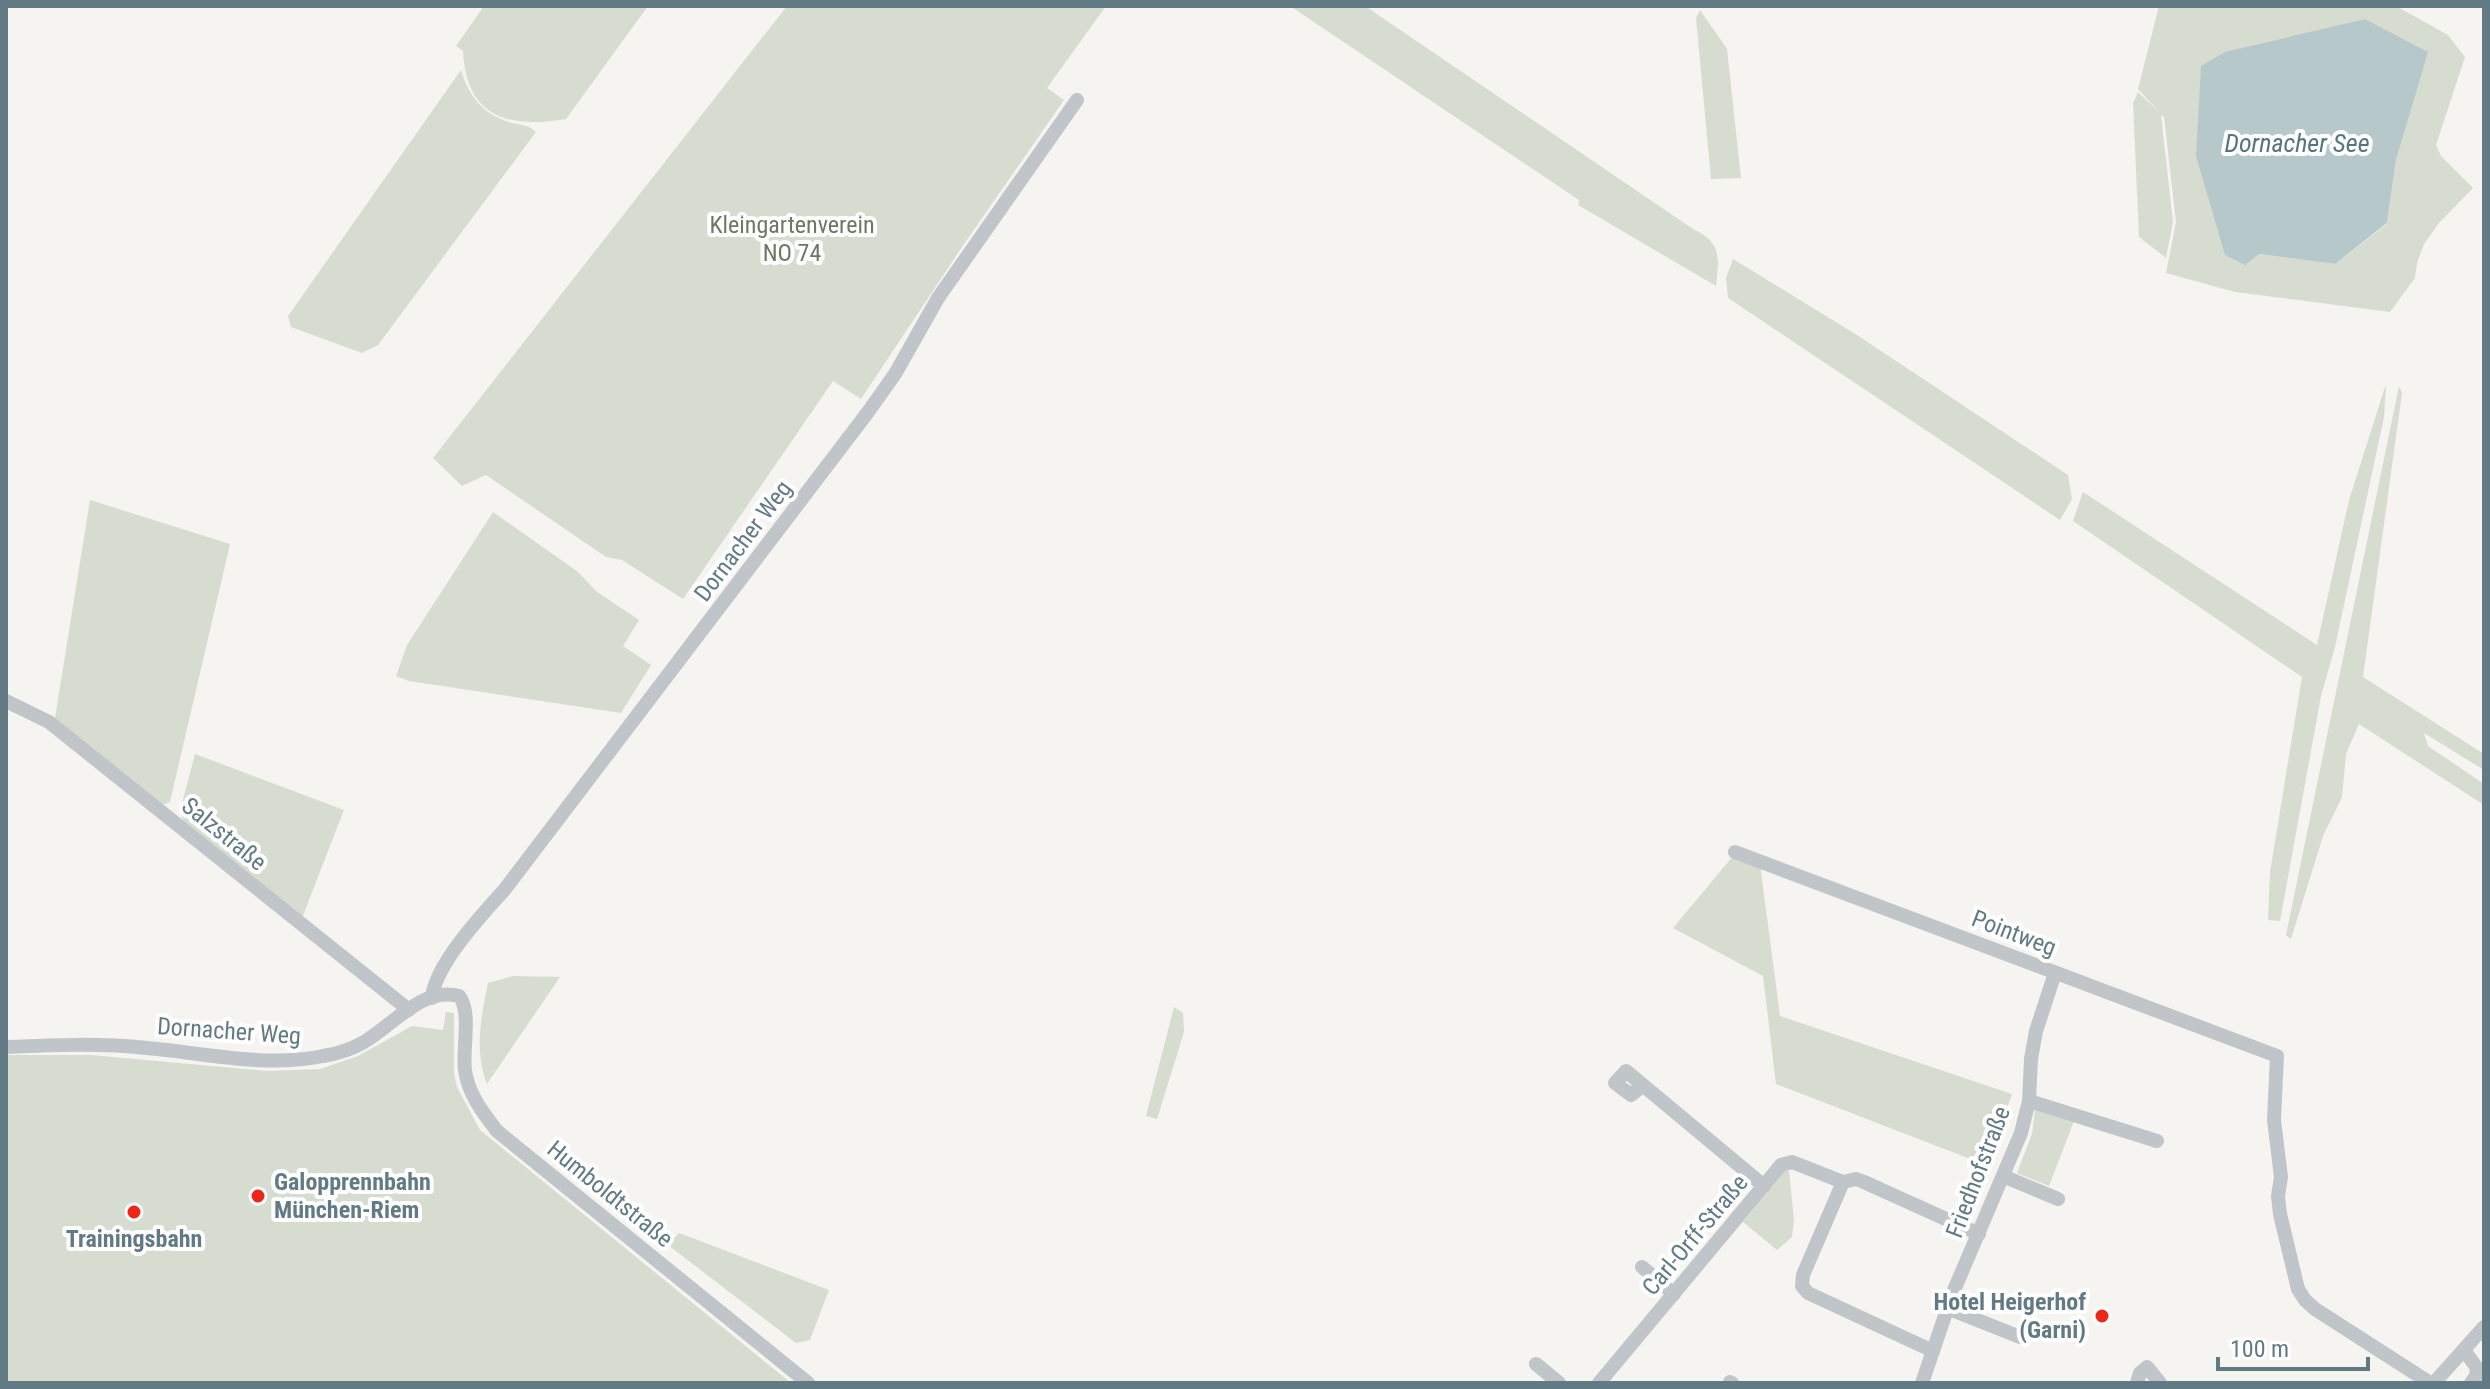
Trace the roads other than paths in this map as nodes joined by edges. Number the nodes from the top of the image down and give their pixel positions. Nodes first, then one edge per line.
1 (1077, 100) dead end
2 (6, 701) edge
3 (1735, 852) dead end
4 (2055, 973) junction
5 (459, 996) joint
6 (432, 998) junction
7 (409, 1010) junction
8 (6, 1047) edge
9 (1643, 1085) dead end
10 (2029, 1101) junction
11 (2157, 1141) dead end
12 (2003, 1176) junction
13 (1843, 1182) junction
14 (1764, 1186) junction
15 (2058, 1199) dead end
16 (1979, 1234) junction
17 (1642, 1267) dead end
18 (1674, 1294) junction
19 (1947, 1308) junction
20 (2484, 1327) edge
21 (2020, 1337) dead end
22 (2464, 1350) junction
23 (1933, 1351) junction
24 (1536, 1364) dead end
25 (808, 1383) edge
26 (1559, 1383) edge
27 (1599, 1383) edge
28 (1922, 1383) edge
29 (2137, 1383) edge
30 (2160, 1383) edge
31 (2432, 1383) edge
32 (2471, 1383) edge

1 - 6 street, Dornacher Weg
2 - 7 street, Salzstraße
3 - 4 street, Pointweg
4 - 10 street, Friedhofstraße
4 - 31 street, Pointweg
5 - 6 street, Dornacher Weg
5 - 25 street, Humboldtstraße
6 - 7 street, Dornacher Weg
7 - 8 street, Dornacher Weg
9 - 14 street
10 - 11 street
10 - 12 street, Friedhofstraße
12 - 15 street
12 - 16 street, Friedhofstraße
13 - 14 street, Carl-Orff-Straße
13 - 16 street
13 - 23 street
14 - 18 street, Carl-Orff-Straße
16 - 19 street, Friedhofstraße
17 - 18 street
18 - 27 street, Carl-Orff-Straße
19 - 21 street
19 - 23 street, Friedhofstraße
20 - 22 street
22 - 31 street
22 - 32 street
23 - 28 street, Friedhofstraße
24 - 26 street
29 - 30 street

